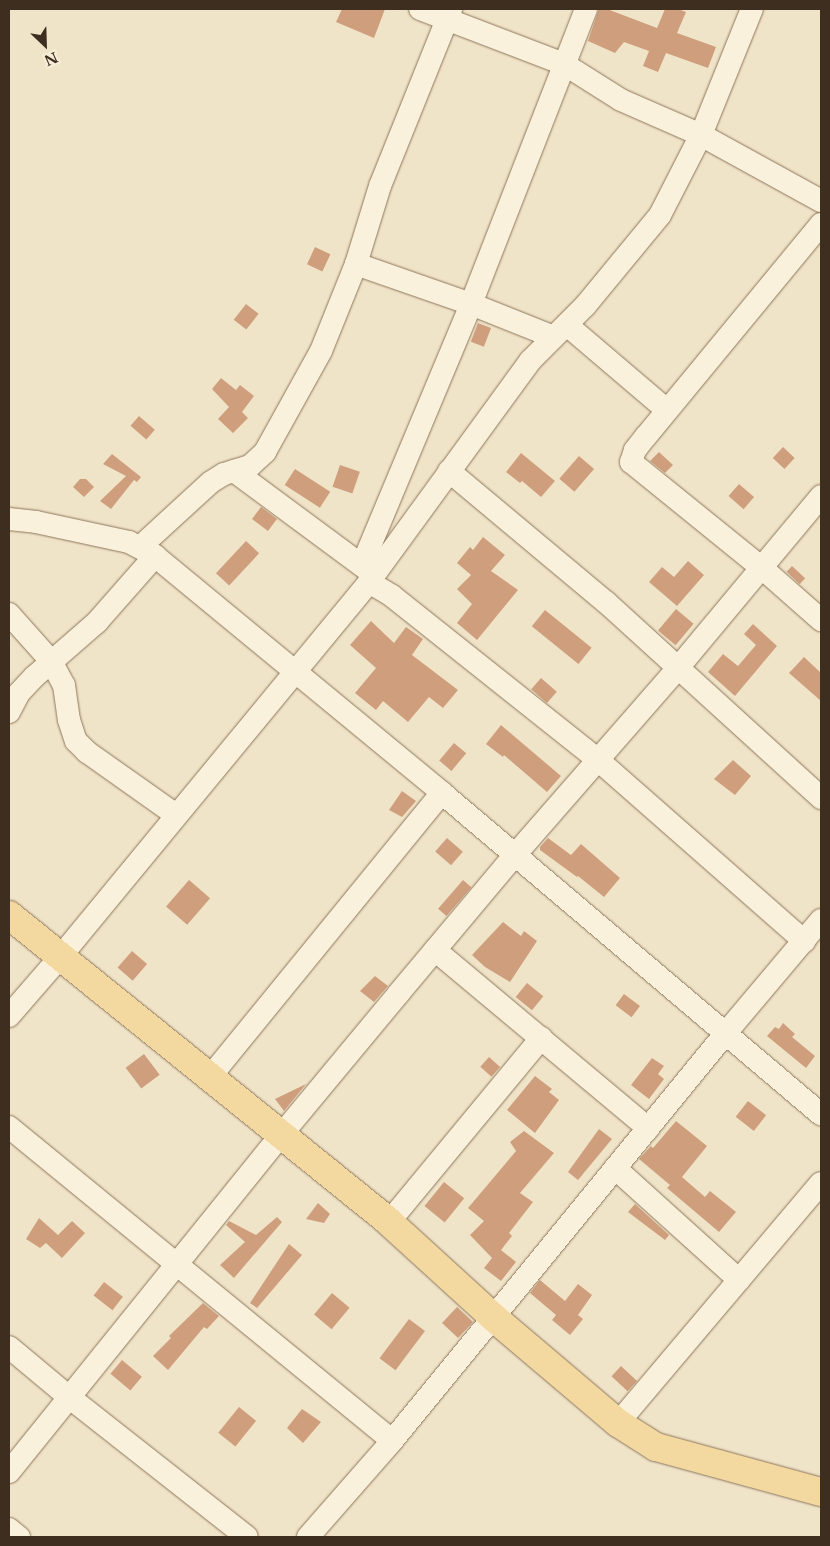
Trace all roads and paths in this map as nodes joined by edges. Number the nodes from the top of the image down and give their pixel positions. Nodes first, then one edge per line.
1 (420, 9) edge
2 (586, 9) edge
3 (752, 9) edge
4 (449, 14) edge
5 (564, 64) junction
6 (701, 134) junction
7 (821, 201) edge
8 (821, 224) edge
9 (356, 264) junction
10 (472, 304) junction
11 (561, 331) junction
12 (667, 410) junction
13 (234, 471) junction
14 (449, 472) junction
15 (821, 496) edge
16 (9, 519) edge
17 (148, 552) junction
18 (762, 568) junction
19 (368, 574) junction
20 (9, 614) edge
21 (821, 620) edge
22 (51, 660) junction
23 (678, 669) junction
24 (295, 670) junction
25 (9, 712) edge
26 (597, 759) junction
27 (442, 793) junction
28 (821, 798) edge
29 (176, 815) junction
30 (515, 854) junction
31 (9, 915) edge
32 (821, 920) edge
33 (804, 941) junction
34 (435, 950) junction
35 (61, 956) junction
36 (9, 1016) edge
37 (725, 1034) junction
38 (541, 1038) junction
39 (210, 1077) junction
40 (821, 1114) edge
41 (9, 1127) edge
42 (648, 1128) junction
43 (282, 1134) junction
44 (615, 1168) junction
45 (821, 1183) edge
46 (389, 1222) junction
47 (177, 1264) junction
48 (739, 1280) junction
49 (494, 1317) junction
50 (9, 1347) edge
51 (69, 1397) junction
52 (618, 1422) junction
53 (392, 1441) junction
54 (9, 1472) edge
55 (821, 1492) edge
56 (9, 1529) edge
57 (19, 1537) edge
58 (247, 1537) edge
59 (308, 1537) edge

1 - 4 street
2 - 5 street
3 - 6 street
4 - 5 street
4 - 9 street
5 - 6 street
5 - 10 street
6 - 7 street
6 - 11 street
8 - 12 street
9 - 10 street
9 - 13 street
10 - 11 street
10 - 19 street
11 - 12 street
11 - 14 street
12 - 18 street
13 - 17 street
13 - 19 street
14 - 19 street
14 - 23 street
15 - 18 street
16 - 17 street
17 - 22 street
17 - 24 street
18 - 21 street
18 - 23 street
19 - 24 street
19 - 26 street
20 - 22 street
22 - 25 street
22 - 29 street
23 - 26 street
23 - 28 street
24 - 27 street
24 - 29 street
26 - 30 street
26 - 33 street
27 - 30 street
27 - 39 street
29 - 35 street
30 - 34 street
30 - 37 street
31 - 35 main road
32 - 33 street
33 - 37 street
34 - 38 street
34 - 43 street
35 - 36 street
35 - 39 main road
37 - 40 street
37 - 42 street
38 - 42 street
38 - 46 street
39 - 43 main road
41 - 47 street
42 - 44 street
43 - 46 main road
43 - 47 street
44 - 48 street
44 - 49 street
45 - 48 street
46 - 49 main road
47 - 51 street
47 - 53 street
48 - 52 street
49 - 52 main road
49 - 53 street
50 - 51 street
51 - 54 street
51 - 58 street
52 - 55 main road
53 - 59 street
56 - 57 street

